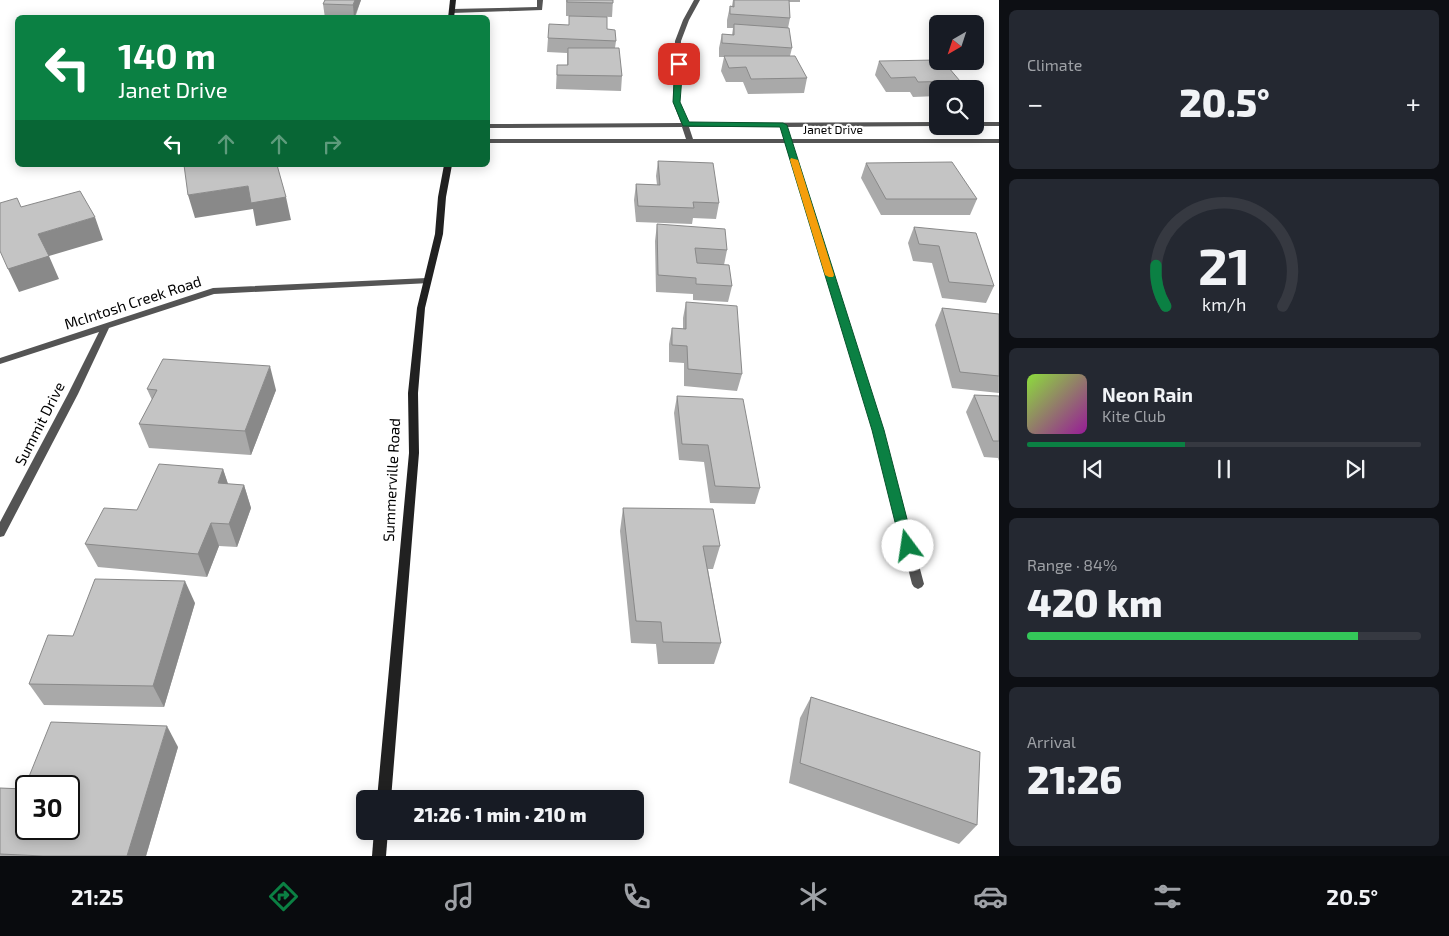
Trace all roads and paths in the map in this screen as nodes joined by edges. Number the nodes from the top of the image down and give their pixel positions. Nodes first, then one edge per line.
1 (453, 0) edge
2 (496, 0) edge
3 (540, 0) edge
4 (697, 0) edge
5 (496, 10) junction
6 (451, 14) edge
7 (929, 124) edge
8 (984, 124) edge
9 (999, 124) edge
10 (686, 125) junction
11 (783, 125) junction
12 (490, 126) edge
13 (490, 141) edge
14 (788, 141) junction
15 (999, 141) edge
16 (691, 142) junction
17 (448, 167) edge
18 (427, 281) junction
19 (105, 328) junction
20 (0, 360) edge
21 (0, 534) edge
22 (918, 584) dead end
23 (385, 790) edge
24 (380, 840) edge
25 (379, 856) edge

1 - 6 main road
2 - 5 street
3 - 5 street
4 - 10 street
5 - 6 street
7 - 11 street, Janet Drive
8 - 9 street
10 - 11 street, Janet Drive
10 - 12 street, Janet Drive
10 - 16 street
11 - 14 street
13 - 16 street, Janet Drive
14 - 15 street, Janet Drive
14 - 16 street, Janet Drive
14 - 22 street
17 - 18 main road, Summerville Road
18 - 19 street, McIntosh Creek Road
18 - 23 main road, Summerville Road
19 - 20 street, McIntosh Creek Road
19 - 21 street, Summit Drive
24 - 25 main road

